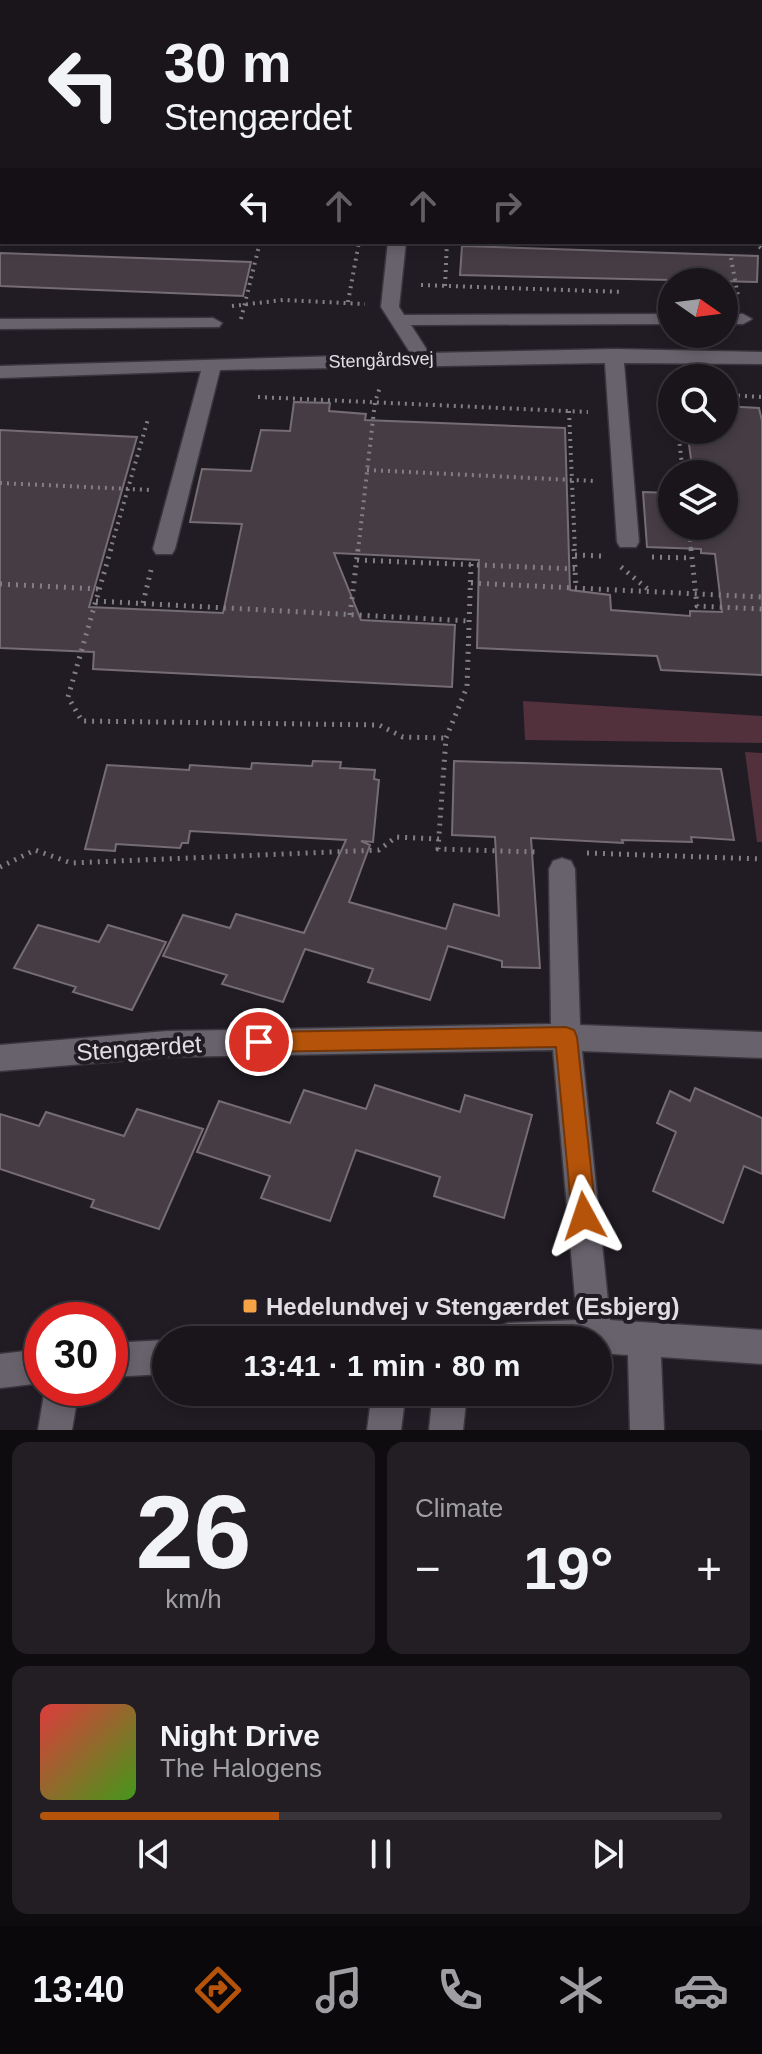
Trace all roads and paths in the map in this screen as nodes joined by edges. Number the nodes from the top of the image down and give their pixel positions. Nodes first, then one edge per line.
1 (260, 244) edge
2 (359, 244) edge
3 (397, 244) edge
4 (447, 244) edge
5 (731, 258) dead end
6 (733, 268) edge
7 (392, 284) junction
8 (445, 286) junction
9 (626, 292) dead end
10 (348, 302) junction
11 (245, 304) junction
12 (394, 314) junction
13 (658, 319) edge
14 (213, 323) joint
15 (0, 324) edge
16 (614, 355) junction
17 (423, 358) junction
18 (762, 358) edge
19 (389, 359) junction
20 (221, 365) junction
21 (0, 372) edge
22 (738, 396) edge
23 (258, 397) dead end
24 (762, 397) edge
25 (375, 402) junction
26 (569, 411) junction
27 (618, 413) junction
28 (148, 419) dead end
29 (367, 470) junction
30 (572, 480) junction
31 (623, 482) junction
32 (0, 483) edge
33 (128, 489) junction
34 (179, 492) junction
35 (690, 540) edge
36 (628, 542) dead end
37 (164, 549) joint
38 (357, 560) junction
39 (471, 564) junction
40 (576, 569) junction
41 (471, 583) junction
42 (0, 584) edge
43 (576, 588) junction
44 (99, 589) junction
45 (696, 594) junction
46 (762, 597) edge
47 (96, 601) junction
48 (143, 603) junction
49 (762, 609) edge
50 (350, 615) junction
51 (470, 621) junction
52 (446, 738) junction
53 (439, 839) junction
54 (563, 858) junction
55 (762, 859) edge
56 (0, 867) edge
57 (566, 1037) junction
58 (762, 1045) edge
59 (0, 1058) edge
60 (594, 1326) edge
61 (612, 1337) edge
62 (644, 1339) junction
63 (762, 1347) edge
64 (152, 1358) edge
65 (128, 1359) edge
66 (24, 1368) edge
67 (0, 1371) edge
68 (59, 1406) edge
69 (387, 1406) edge
70 (449, 1406) edge
71 (55, 1430) edge
72 (384, 1430) edge
73 (446, 1430) edge
74 (647, 1430) edge

1 - 11 path
2 - 10 path
3 - 7 street
4 - 8 path
5 - 6 path
7 - 8 path
7 - 12 street
8 - 9 path
10 - 11 path
10 - 12 path
11 - 14 path
11 - 20 path
12 - 13 street
12 - 17 street
14 - 15 street
16 - 17 street, Stengårdsvej
16 - 18 street, Stengårdsvej
16 - 27 street
17 - 19 street, Stengårdsvej
19 - 20 street, Stengårdsvej
19 - 25 path
20 - 21 street, Stengårdsvej
20 - 34 street
22 - 24 path
23 - 25 path
25 - 26 path
25 - 29 path
26 - 27 path
26 - 30 path
27 - 31 street
28 - 33 path
29 - 30 path
29 - 38 path
30 - 31 path
30 - 40 path
31 - 36 street
32 - 33 path
33 - 34 path
33 - 44 path
34 - 37 street
35 - 45 path
37 - 48 path
38 - 39 path
38 - 50 path
39 - 40 path
39 - 41 path
40 - 43 path
41 - 43 path
41 - 51 path
42 - 44 path
43 - 45 path
44 - 47 path
45 - 46 path
45 - 49 path
47 - 48 path
47 - 52 path
48 - 50 path
50 - 51 path
51 - 52 path
52 - 53 path
53 - 54 path
53 - 56 path
54 - 55 path
54 - 57 street
57 - 58 street, Stengærdet
57 - 59 street, Stengærdet
57 - 60 street
61 - 62 street
62 - 63 street
62 - 74 street
64 - 65 street
66 - 67 street
68 - 71 street
69 - 72 street
70 - 73 street

